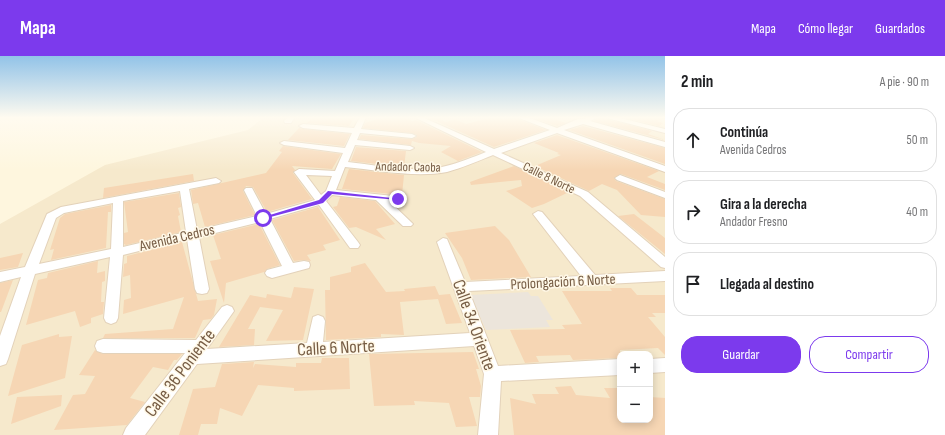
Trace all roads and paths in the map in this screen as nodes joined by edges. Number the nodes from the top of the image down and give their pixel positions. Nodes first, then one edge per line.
1 (354, 135) edge
2 (400, 135) edge
3 (456, 135) edge
4 (545, 135) edge
5 (571, 135) edge
6 (628, 135) edge
7 (412, 136) dead end
8 (352, 142) junction
9 (284, 144) dead end
10 (665, 145) edge
11 (410, 148) dead end
12 (348, 151) junction
13 (495, 152) junction
14 (342, 164) junction
15 (665, 169) edge
16 (338, 174) junction
17 (620, 178) dead end
18 (216, 181) dead end
19 (184, 187) junction
20 (249, 190) dead end
21 (330, 192) junction
22 (665, 195) edge
23 (379, 197) junction
24 (398, 199) dead end
25 (118, 200) junction
26 (321, 202) junction
27 (538, 214) dead end
28 (263, 218) junction
29 (407, 224) dead end
30 (193, 234) junction
31 (443, 242) dead end
32 (354, 245) dead end
33 (117, 252) junction
34 (665, 264) edge
35 (304, 265) dead end
36 (288, 268) junction
37 (30, 270) junction
38 (272, 273) dead end
39 (665, 276) edge
40 (0, 277) edge
41 (592, 281) junction
42 (460, 287) junction
43 (202, 289) dead end
44 (227, 311) dead end
45 (111, 318) dead end
46 (318, 321) dead end
47 (480, 339) junction
48 (103, 346) dead end
49 (314, 349) junction
50 (196, 352) junction
51 (0, 359) edge
52 (665, 365) edge
53 (653, 366) edge
54 (617, 367) edge
55 (493, 374) junction
56 (132, 435) edge
57 (488, 435) edge

1 - 8 street
2 - 7 street
3 - 13 street, Calle 8 Norte
4 - 13 street, Andador Caoba
5 - 15 street
6 - 10 street
8 - 11 street
8 - 12 street
9 - 12 street
12 - 14 street
13 - 14 street, Andador Caoba
13 - 34 street, Calle 8 Norte
14 - 16 street
16 - 21 street
16 - 26 street
17 - 22 street
18 - 19 street
19 - 25 street
19 - 30 street
20 - 28 street
21 - 23 street
21 - 26 street
23 - 24 street
23 - 29 street
25 - 33 street
25 - 37 street
26 - 28 street, Avenida Cedros
26 - 32 street
27 - 41 street
28 - 30 street, Avenida Cedros
28 - 36 street
30 - 33 street, Avenida Cedros
30 - 43 street
31 - 42 street, Calle 34 Oriente
33 - 37 street, Avenida Cedros
33 - 45 street
35 - 36 street
36 - 38 street
37 - 40 street, Avenida Cedros
37 - 51 street
39 - 41 street, Prolongación 6 Norte
41 - 42 street, Prolongación 6 Norte
42 - 47 street, Calle 34 Oriente
44 - 50 street, Calle 36 Poniente
46 - 49 street
47 - 49 street, Calle 6 Norte
47 - 55 street, Calle 34 Oriente
48 - 50 street, Calle 6 Norte
49 - 50 street, Calle 6 Norte
50 - 56 street, Calle 36 Poniente
52 - 53 street
54 - 55 street
55 - 57 street, Calle 34 Oriente

